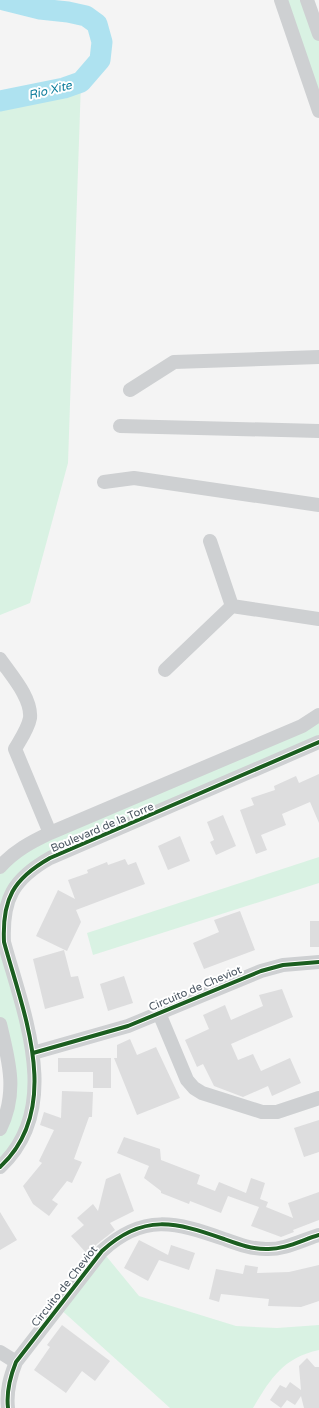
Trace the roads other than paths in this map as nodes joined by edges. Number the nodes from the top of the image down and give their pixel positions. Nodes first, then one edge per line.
1 (281, 0) edge
2 (307, 0) edge
3 (319, 34) edge
4 (319, 111) edge
5 (319, 357) edge
6 (130, 390) dead end
7 (120, 426) dead end
8 (319, 431) edge
9 (104, 482) dead end
10 (319, 505) edge
11 (210, 541) dead end
12 (232, 606) junction
13 (319, 619) edge
14 (0, 658) edge
15 (164, 670) dead end
16 (319, 715) edge
17 (319, 742) edge
18 (50, 833) junction
19 (0, 867) edge
20 (319, 962) edge
21 (159, 1013) junction
22 (0, 1024) edge
23 (33, 1052) junction
24 (319, 1098) edge
25 (0, 1128) edge
26 (0, 1167) edge
27 (319, 1235) edge
28 (0, 1352) edge
29 (16, 1362) junction
30 (8, 1408) edge

1 - 4 street
2 - 3 street
5 - 6 street
7 - 8 street
9 - 10 street
11 - 12 street
12 - 13 street
12 - 15 street
14 - 18 street
16 - 18 street, Boulevard de la Torre
17 - 23 street, Boulevard de la Torre
18 - 19 street, Boulevard de la Torre
20 - 21 street, Circuito de Cheviot
21 - 23 street, Circuito de Cheviot
21 - 24 street
22 - 25 street
23 - 26 street, Boulevard de la Torre
27 - 29 street, Circuito de Cheviot
28 - 29 street
29 - 30 street, Circuito de Cheviot

